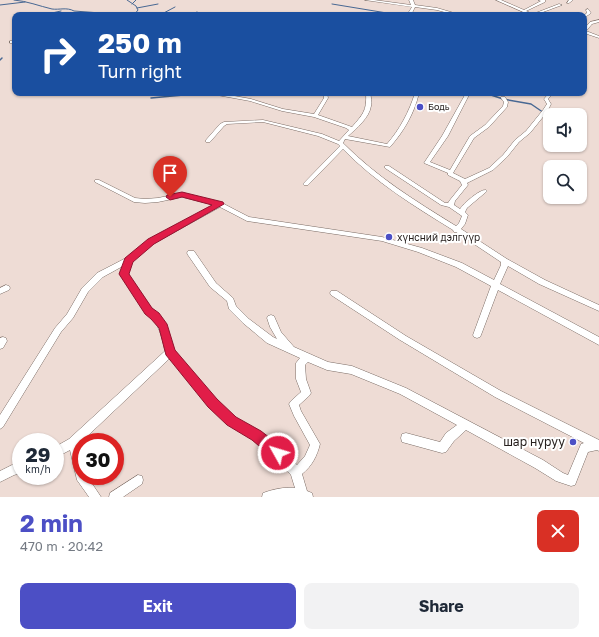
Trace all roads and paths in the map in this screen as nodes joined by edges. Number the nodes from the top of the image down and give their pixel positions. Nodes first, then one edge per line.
1 (367, 0) edge
2 (411, 0) edge
3 (498, 0) edge
4 (540, 0) edge
5 (571, 0) edge
6 (568, 2) dead end
7 (560, 5) dead end
8 (414, 7) junction
9 (588, 10) dead end
10 (524, 11) joint
11 (411, 12) edge
12 (449, 12) edge
13 (540, 12) edge
14 (587, 15) edge
15 (599, 21) edge
16 (587, 28) edge
17 (587, 33) edge
18 (598, 37) edge
19 (587, 38) edge
20 (230, 96) edge
21 (325, 96) edge
22 (368, 96) edge
23 (416, 96) edge
24 (466, 96) edge
25 (548, 96) edge
26 (503, 98) dead end
27 (315, 116) junction
28 (352, 130) junction
29 (345, 137) junction
30 (208, 141) dead end
31 (341, 145) junction
32 (387, 167) dead end
33 (451, 172) junction
34 (97, 181) dead end
35 (464, 182) junction
36 (306, 184) dead end
37 (484, 191) dead end
38 (220, 204) junction
39 (451, 206) junction
40 (462, 212) junction
41 (456, 230) junction
42 (192, 253) dead end
43 (129, 260) junction
44 (504, 261) junction
45 (496, 284) junction
46 (334, 293) dead end
47 (599, 308) edge
48 (271, 318) dead end
49 (477, 334) dead end
50 (599, 341) edge
51 (170, 352) junction
52 (294, 352) junction
53 (307, 357) junction
54 (0, 424) edge
55 (465, 424) junction
56 (84, 433) edge
57 (406, 438) dead end
58 (599, 446) edge
59 (12, 470) edge
60 (296, 472) junction
61 (0, 477) edge
62 (138, 480) dead end
63 (87, 485) edge
64 (305, 496) edge
65 (96, 497) edge
66 (114, 497) edge
67 (267, 497) edge

1 - 8 street
2 - 8 street
3 - 10 street
4 - 10 street
5 - 6 street
7 - 13 street
8 - 11 street
8 - 12 street
9 - 14 street
15 - 16 street
17 - 18 street
18 - 19 street
20 - 27 street
21 - 27 street
22 - 28 street
23 - 29 street
24 - 33 street
25 - 35 street
26 - 33 street
27 - 28 street
28 - 29 street
29 - 31 street
30 - 31 street
31 - 36 street
31 - 41 street
32 - 39 street
33 - 35 street
34 - 38 street
35 - 39 street
37 - 40 street
38 - 43 street
38 - 45 street
39 - 40 street
40 - 41 street
41 - 44 street
42 - 52 street
43 - 51 street
43 - 54 street
44 - 45 street
44 - 47 street
45 - 49 street
45 - 50 street
46 - 58 street
48 - 52 street
51 - 56 street
51 - 60 street
52 - 53 street
53 - 55 street
53 - 60 street
55 - 57 street
55 - 58 street
59 - 61 street
60 - 64 street
62 - 66 street
63 - 65 street
64 - 67 street

